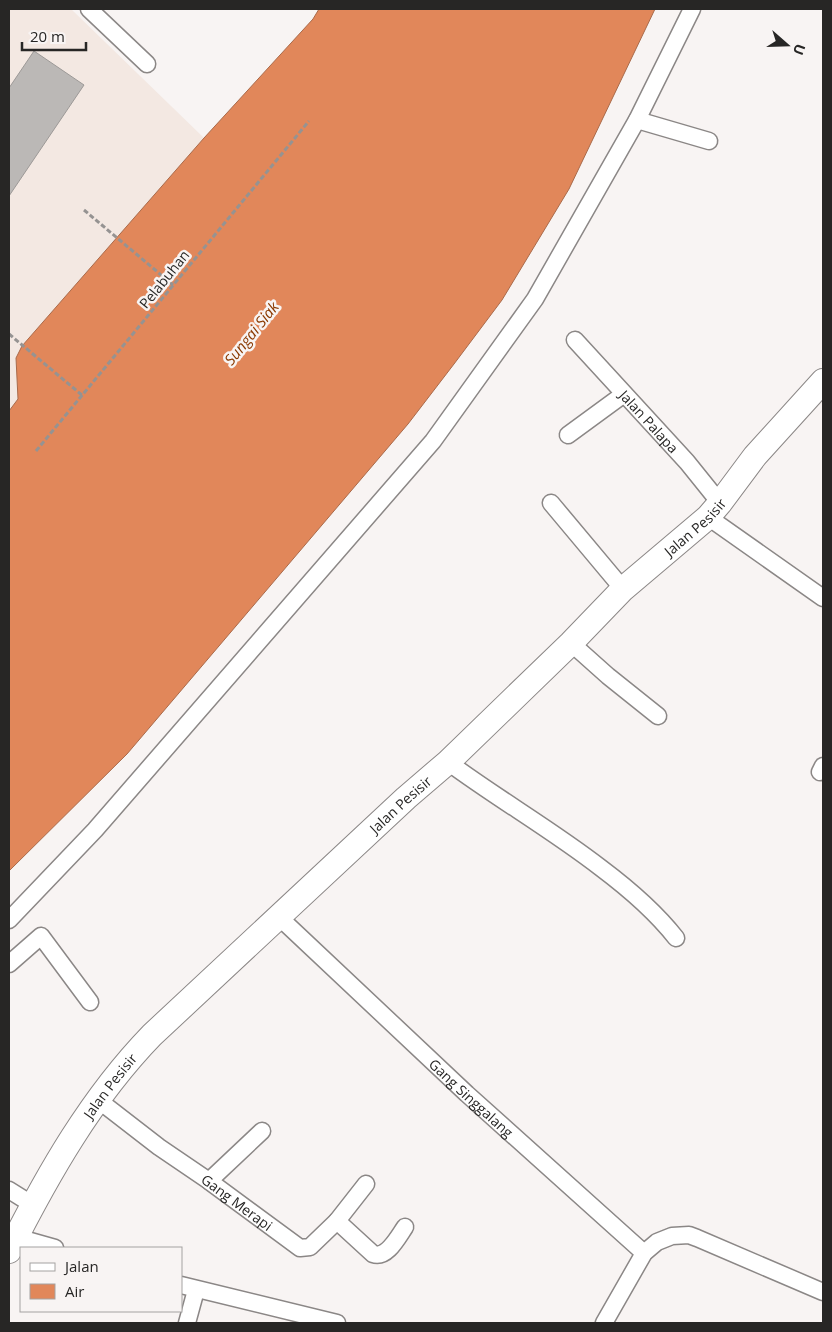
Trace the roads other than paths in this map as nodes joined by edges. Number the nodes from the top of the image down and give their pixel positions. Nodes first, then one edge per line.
1 (89, 9) edge
2 (692, 9) edge
3 (147, 64) dead end
4 (637, 120) junction
5 (709, 141) dead end
6 (575, 340) dead end
7 (823, 380) edge
8 (624, 394) junction
9 (568, 435) dead end
10 (551, 503) dead end
11 (714, 510) junction
12 (623, 589) junction
13 (823, 598) edge
14 (571, 643) junction
15 (658, 716) dead end
16 (448, 762) junction
17 (279, 917) junction
18 (9, 920) edge
19 (676, 938) dead end
20 (9, 964) edge
21 (90, 1002) dead end
22 (97, 1099) junction
23 (262, 1131) dead end
24 (209, 1182) junction
25 (366, 1184) dead end
26 (9, 1190) edge
27 (33, 1205) junction
28 (336, 1220) junction
29 (406, 1227) dead end
30 (12, 1244) edge
31 (44, 1247) edge
32 (644, 1253) junction
33 (188, 1288) edge
34 (823, 1292) edge
35 (188, 1323) edge
36 (337, 1323) edge
37 (604, 1323) edge

1 - 3 street
2 - 4 street
4 - 5 street
4 - 18 street
6 - 8 street, Jalan Palapa
7 - 11 street, Jalan Pesisir
8 - 9 street
8 - 11 street, Jalan Palapa
10 - 12 street
11 - 12 street, Jalan Pesisir
11 - 13 street, Jalan Palapa
12 - 14 street, Jalan Pesisir
14 - 15 street
14 - 16 street, Jalan Pesisir
16 - 17 street, Jalan Pesisir
16 - 19 street
17 - 22 street, Jalan Pesisir
17 - 32 street, Gang Singgalang
20 - 21 street
22 - 24 street, Gang Merapi
22 - 27 street, Jalan Pesisir
23 - 24 street
24 - 28 street, Gang Merapi
25 - 28 street, Gang Merapi
26 - 27 street
27 - 30 street, Jalan Pesisir
28 - 29 street
30 - 31 street
32 - 34 street
32 - 37 street
33 - 35 street
33 - 36 street

